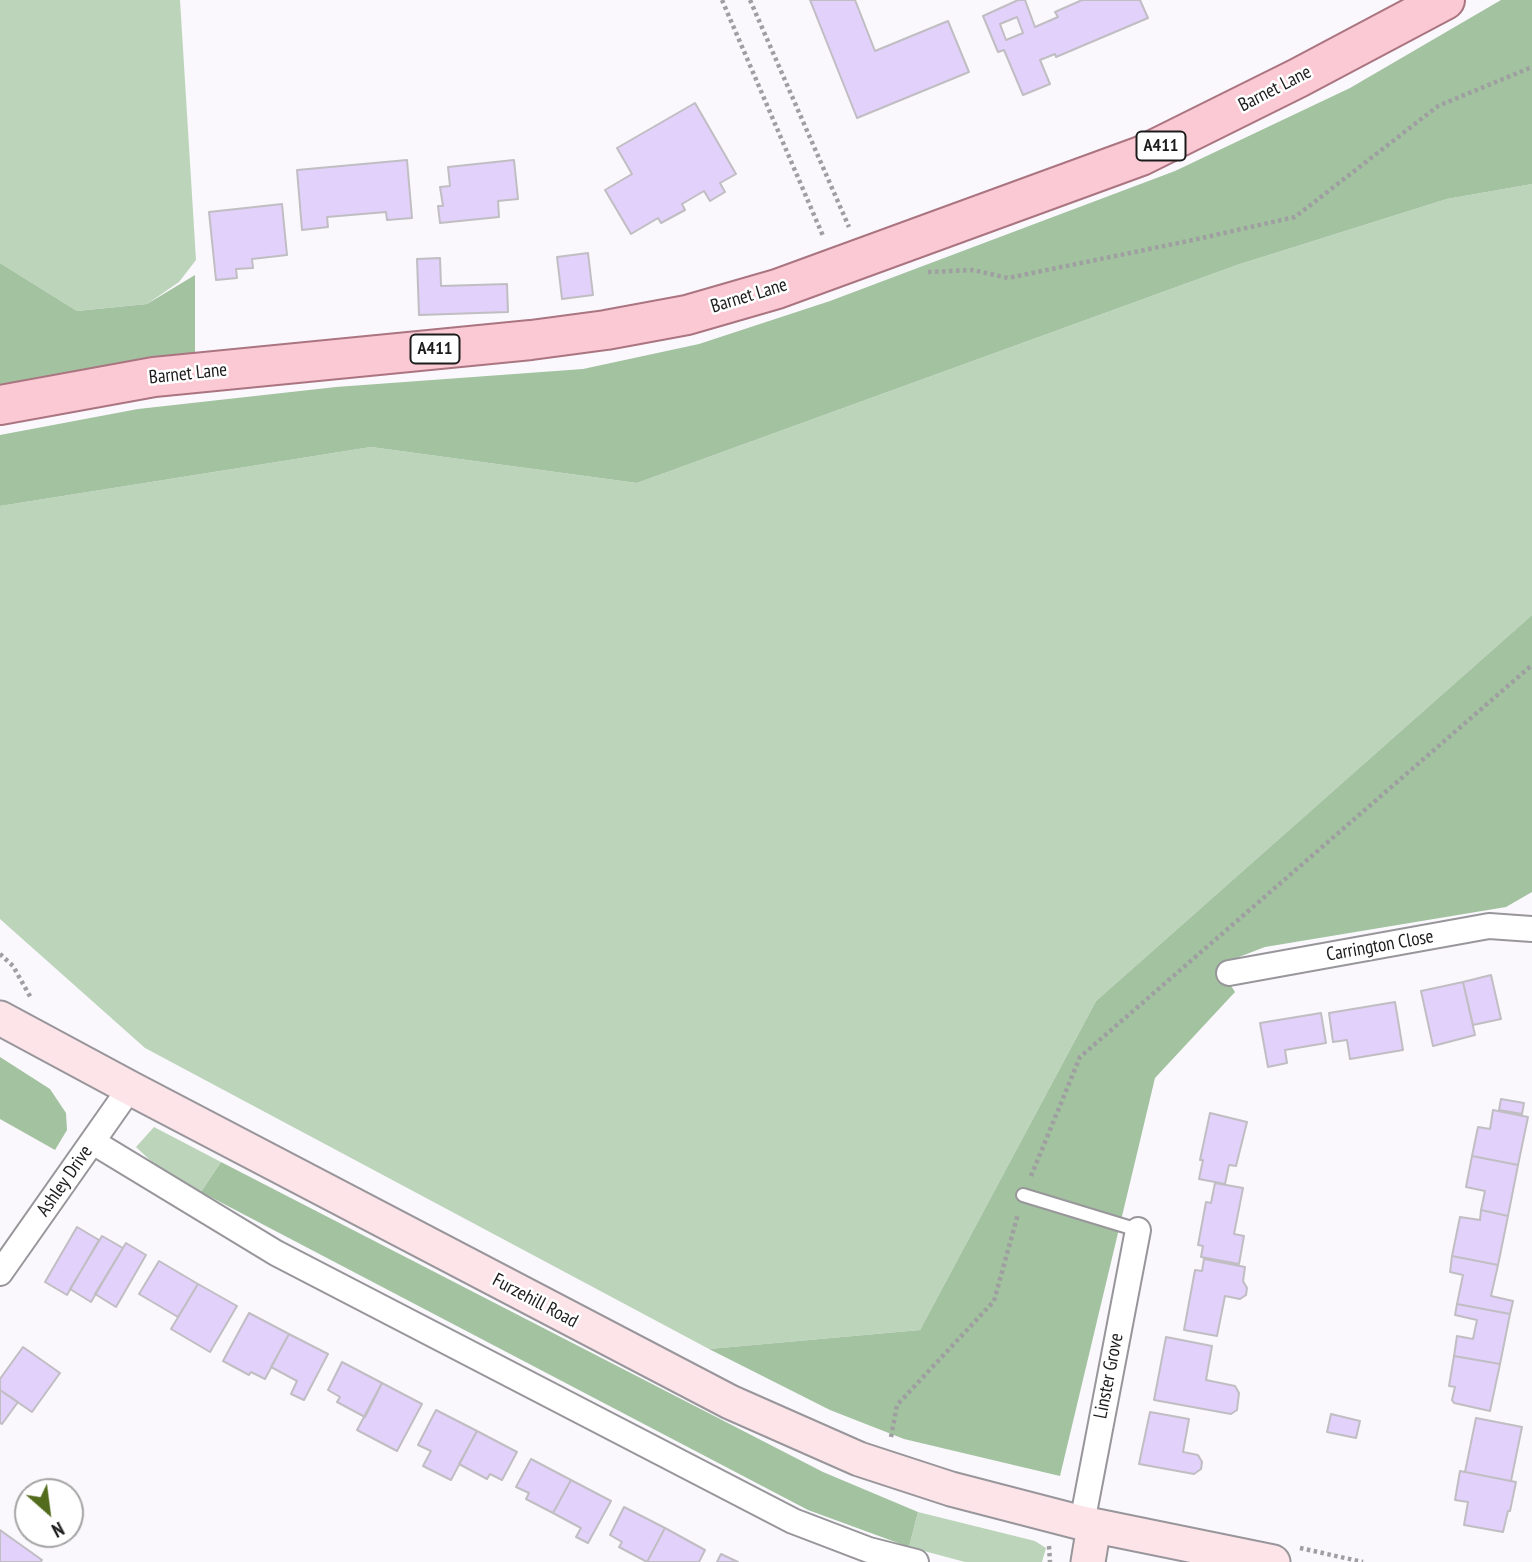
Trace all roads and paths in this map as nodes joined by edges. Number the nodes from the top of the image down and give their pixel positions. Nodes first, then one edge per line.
1 (722, 0) edge
2 (750, 0) edge
3 (1445, 0) edge
4 (1532, 67) edge
5 (825, 241) dead end
6 (863, 258) junction
7 (922, 272) dead end
8 (0, 405) edge
9 (1532, 665) edge
10 (1532, 929) edge
11 (1229, 973) dead end
12 (0, 1017) edge
13 (130, 1088) junction
14 (93, 1142) junction
15 (1023, 1195) junction
16 (1139, 1230) joint
17 (0, 1273) edge
18 (888, 1447) dead end
19 (1088, 1524) junction
20 (916, 1562) edge
21 (1088, 1562) edge
22 (1273, 1562) edge

1 - 5 path
2 - 6 path
3 - 6 main road, Barnet Lane / A411
4 - 7 path
6 - 8 main road, Barnet Lane / A411
9 - 15 path
10 - 11 street, Carrington Close
12 - 13 street, Furzehill Road
13 - 14 street, Ashley Drive
13 - 19 street, Furzehill Road
14 - 17 street, Ashley Drive
14 - 20 street
15 - 16 lane
15 - 18 path
16 - 19 street, Linster Grove
19 - 21 street
19 - 22 street, Furzehill Road

